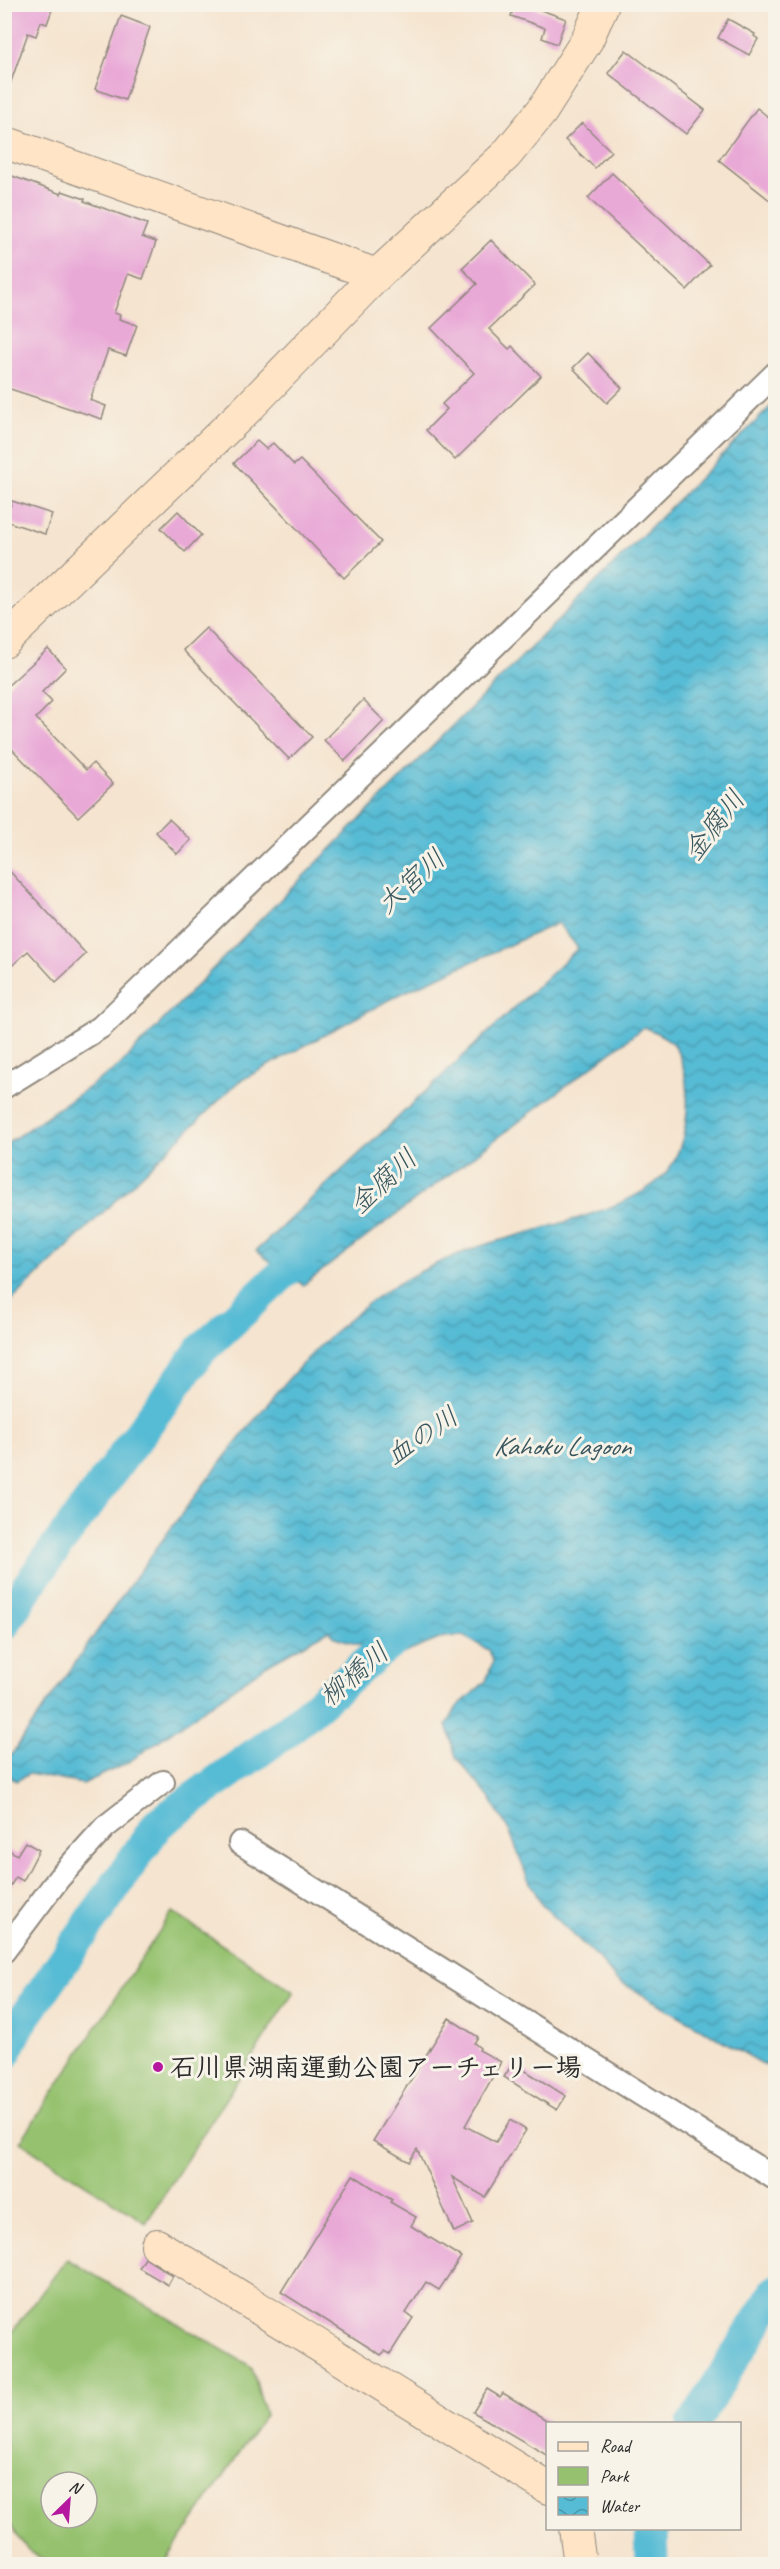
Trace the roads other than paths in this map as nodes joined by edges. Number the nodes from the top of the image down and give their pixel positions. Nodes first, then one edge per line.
1 (603, 4) edge
2 (4, 142) edge
3 (377, 275) junction
4 (776, 373) edge
5 (4, 642) edge
6 (4, 1087) edge
7 (163, 1782) dead end
8 (240, 1843) dead end
9 (4, 1952) edge
10 (776, 2179) edge
11 (157, 2245) dead end
12 (546, 2487) edge
13 (575, 2530) edge
14 (580, 2565) edge

1 - 3 street
2 - 3 street
3 - 5 street
4 - 6 street
7 - 9 street
8 - 10 street
11 - 12 street
13 - 14 street

